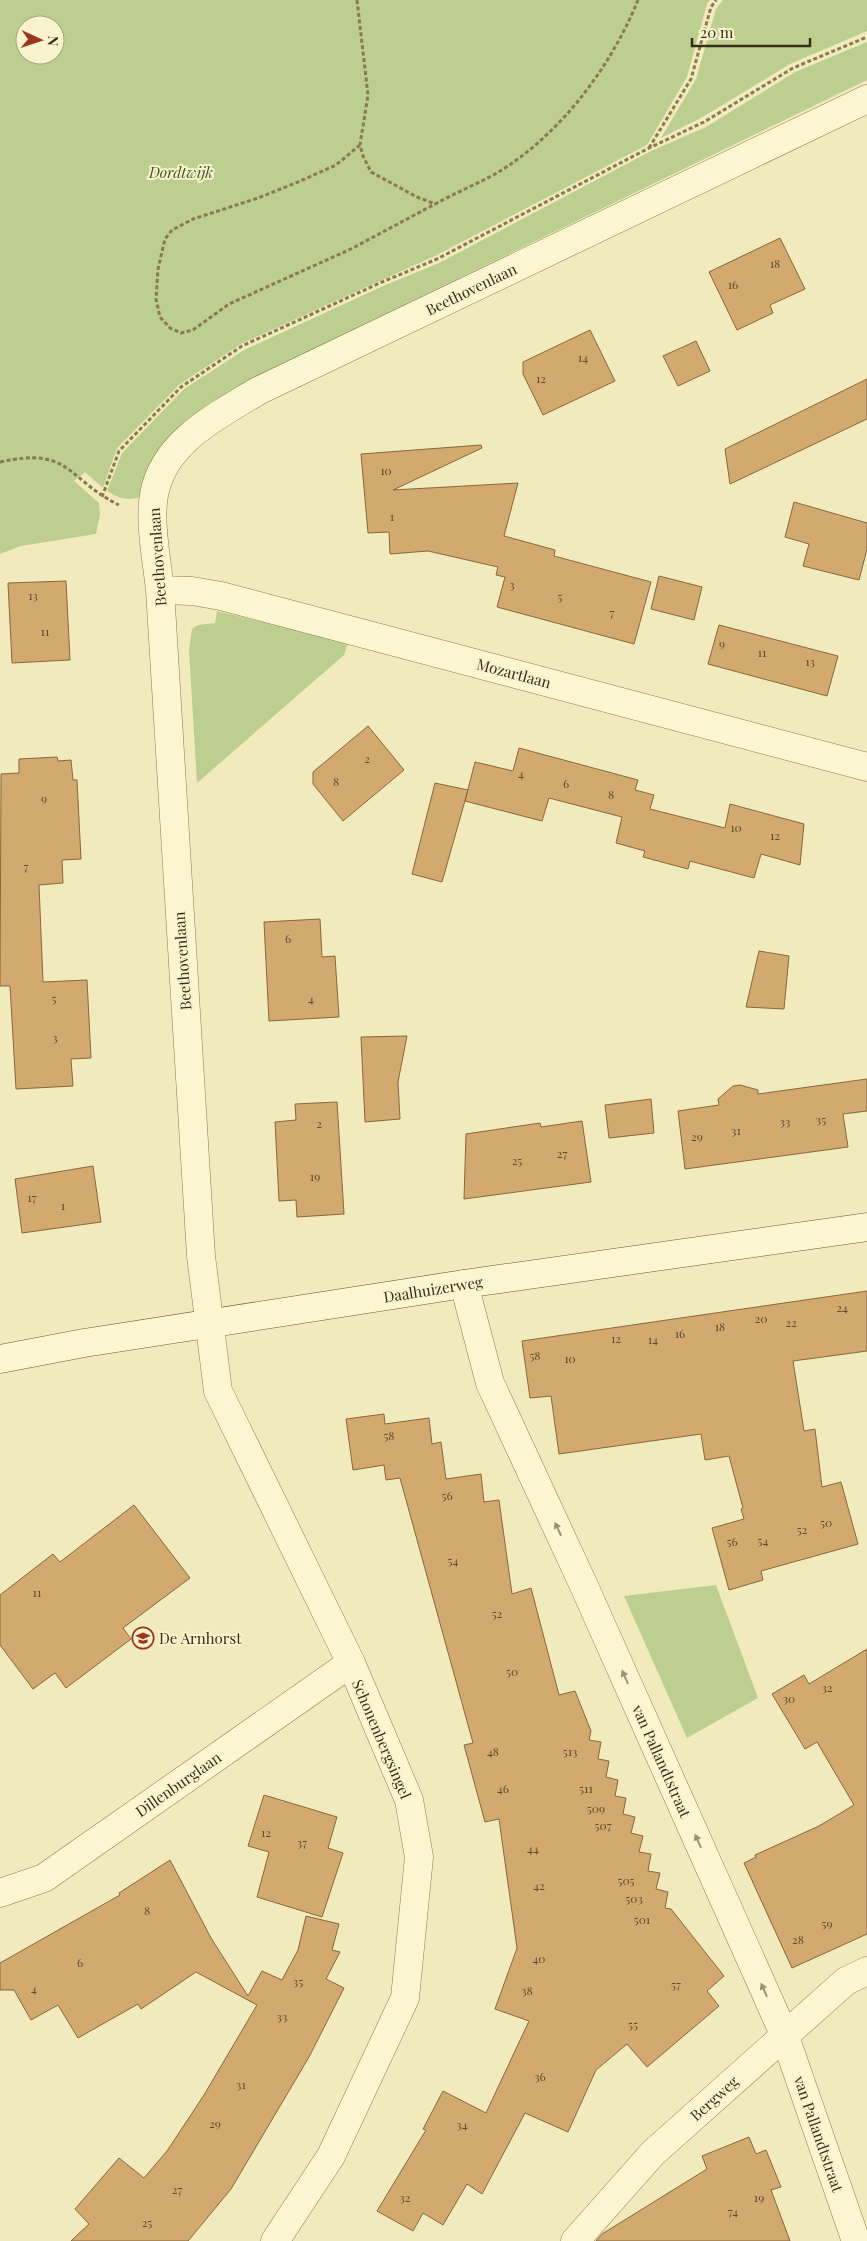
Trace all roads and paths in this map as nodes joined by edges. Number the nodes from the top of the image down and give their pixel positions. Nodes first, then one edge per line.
1 (357, 0) edge
2 (638, 0) edge
3 (716, 0) edge
4 (867, 37) edge
5 (867, 99) edge
6 (360, 145) junction
7 (649, 148) junction
8 (435, 204) junction
9 (0, 462) edge
10 (160, 590) junction
11 (867, 768) edge
12 (867, 1227) edge
13 (464, 1284) junction
14 (208, 1324) junction
15 (0, 1359) edge
16 (351, 1663) junction
17 (0, 1893) edge
18 (867, 1971) edge
19 (784, 2034) junction
20 (275, 2241) edge
21 (574, 2241) edge
22 (856, 2241) edge

1 - 6 path
2 - 8 path
3 - 7 path
4 - 7 path
5 - 10 street, Beethovenlaan
6 - 8 path
6 - 8 path
7 - 9 path
10 - 11 street, Mozartlaan
10 - 14 street, Beethovenlaan
12 - 13 street, Daalhuizerweg
13 - 14 street, Daalhuizerweg
19 -> 13 street, van Pallandtstraat
14 - 15 street, Daalhuizerweg
14 - 16 street, Schonenbergsingel
16 - 17 street, Dillenburglaan
16 - 20 street, Schonenbergsingel
18 - 19 street, Bergweg
19 - 21 street, Bergweg
19 - 22 street, van Pallandtstraat

